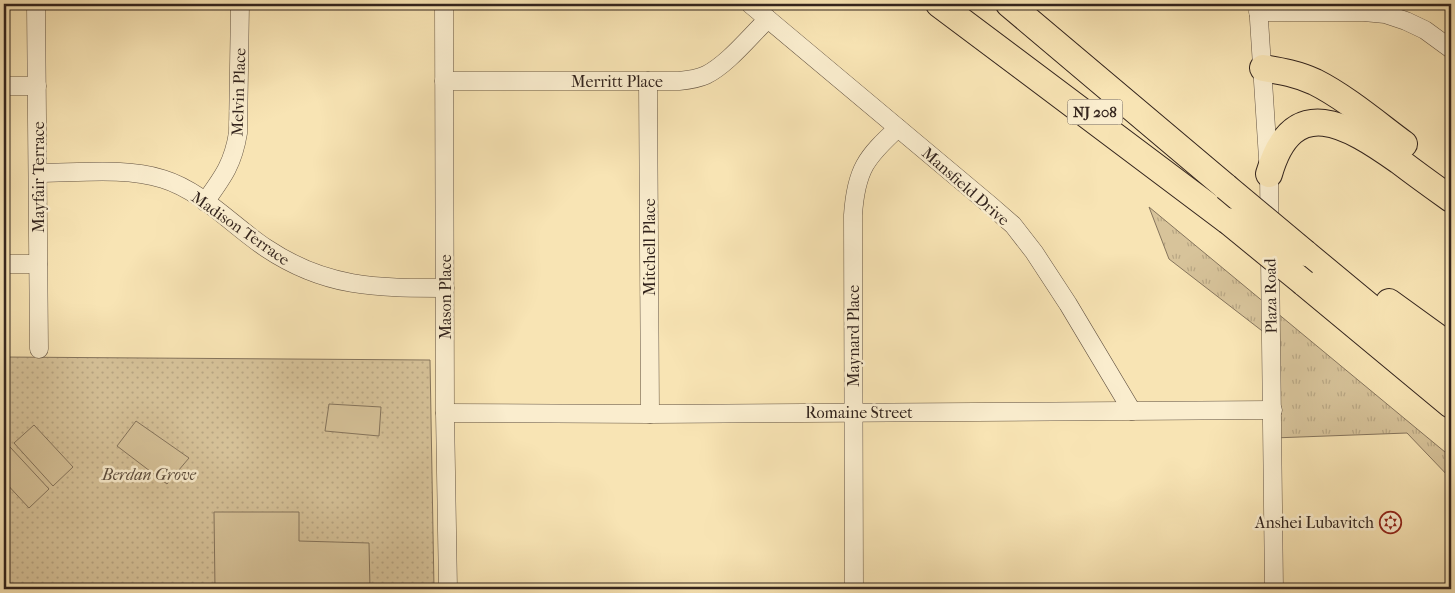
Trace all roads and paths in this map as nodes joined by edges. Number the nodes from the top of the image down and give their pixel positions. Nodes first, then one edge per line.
1 (36, 4) edge
2 (240, 4) edge
3 (444, 4) edge
4 (750, 4) edge
5 (939, 4) edge
6 (962, 4) edge
7 (1009, 4) edge
8 (1258, 8) edge
9 (768, 18) junction
10 (1451, 49) edge
11 (1263, 68) junction
12 (648, 81) junction
13 (444, 82) junction
14 (4, 86) edge
15 (37, 86) junction
16 (898, 128) junction
17 (38, 173) junction
18 (1268, 174) junction
19 (1451, 178) edge
20 (1451, 199) edge
21 (205, 202) junction
22 (1228, 221) junction
23 (1304, 247) junction
24 (4, 264) edge
25 (38, 264) junction
26 (445, 288) junction
27 (1451, 347) edge
28 (39, 349) dead end
29 (1451, 374) edge
30 (1451, 405) edge
31 (1272, 410) junction
32 (1132, 411) junction
33 (854, 412) junction
34 (445, 413) junction
35 (650, 414) junction
36 (448, 589) edge
37 (854, 589) edge
38 (1274, 589) edge

1 - 15 street, Mayfair Terrace
2 - 21 street, Melvin Place
3 - 13 street, Mason Place
4 - 9 street, Mansfield Drive
5 - 22 highway
6 - 22 highway, NJ 208
7 - 23 highway, NJ 208, bridge
8 - 10 street
8 - 11 street, Plaza Road
9 - 12 street, Merritt Place
9 - 16 street, Mansfield Drive
11 - 18 street, Plaza Road
11 - 19 highway
12 - 13 street, Merritt Place
12 - 35 street, Mitchell Place
13 - 26 street, Mason Place
14 - 15 street
15 - 17 street, Mayfair Terrace
16 - 32 street, Mansfield Drive
16 - 33 street, Maynard Place
17 - 21 street, Madison Terrace
17 - 25 street, Mayfair Terrace
18 - 20 highway
18 - 31 street, Plaza Road
21 - 26 street, Madison Terrace
22 - 30 highway, NJ 208, bridge
23 - 27 highway
23 - 29 highway, NJ 208
24 - 25 street
25 - 28 street, Mayfair Terrace
26 - 34 street, Mason Place
31 - 32 street, Romaine Street
31 - 38 street, Plaza Road
32 - 33 street, Romaine Street
33 - 35 street, Romaine Street
33 - 37 street, Maynard Place
34 - 35 street, Romaine Street
34 - 36 street, Mason Place

